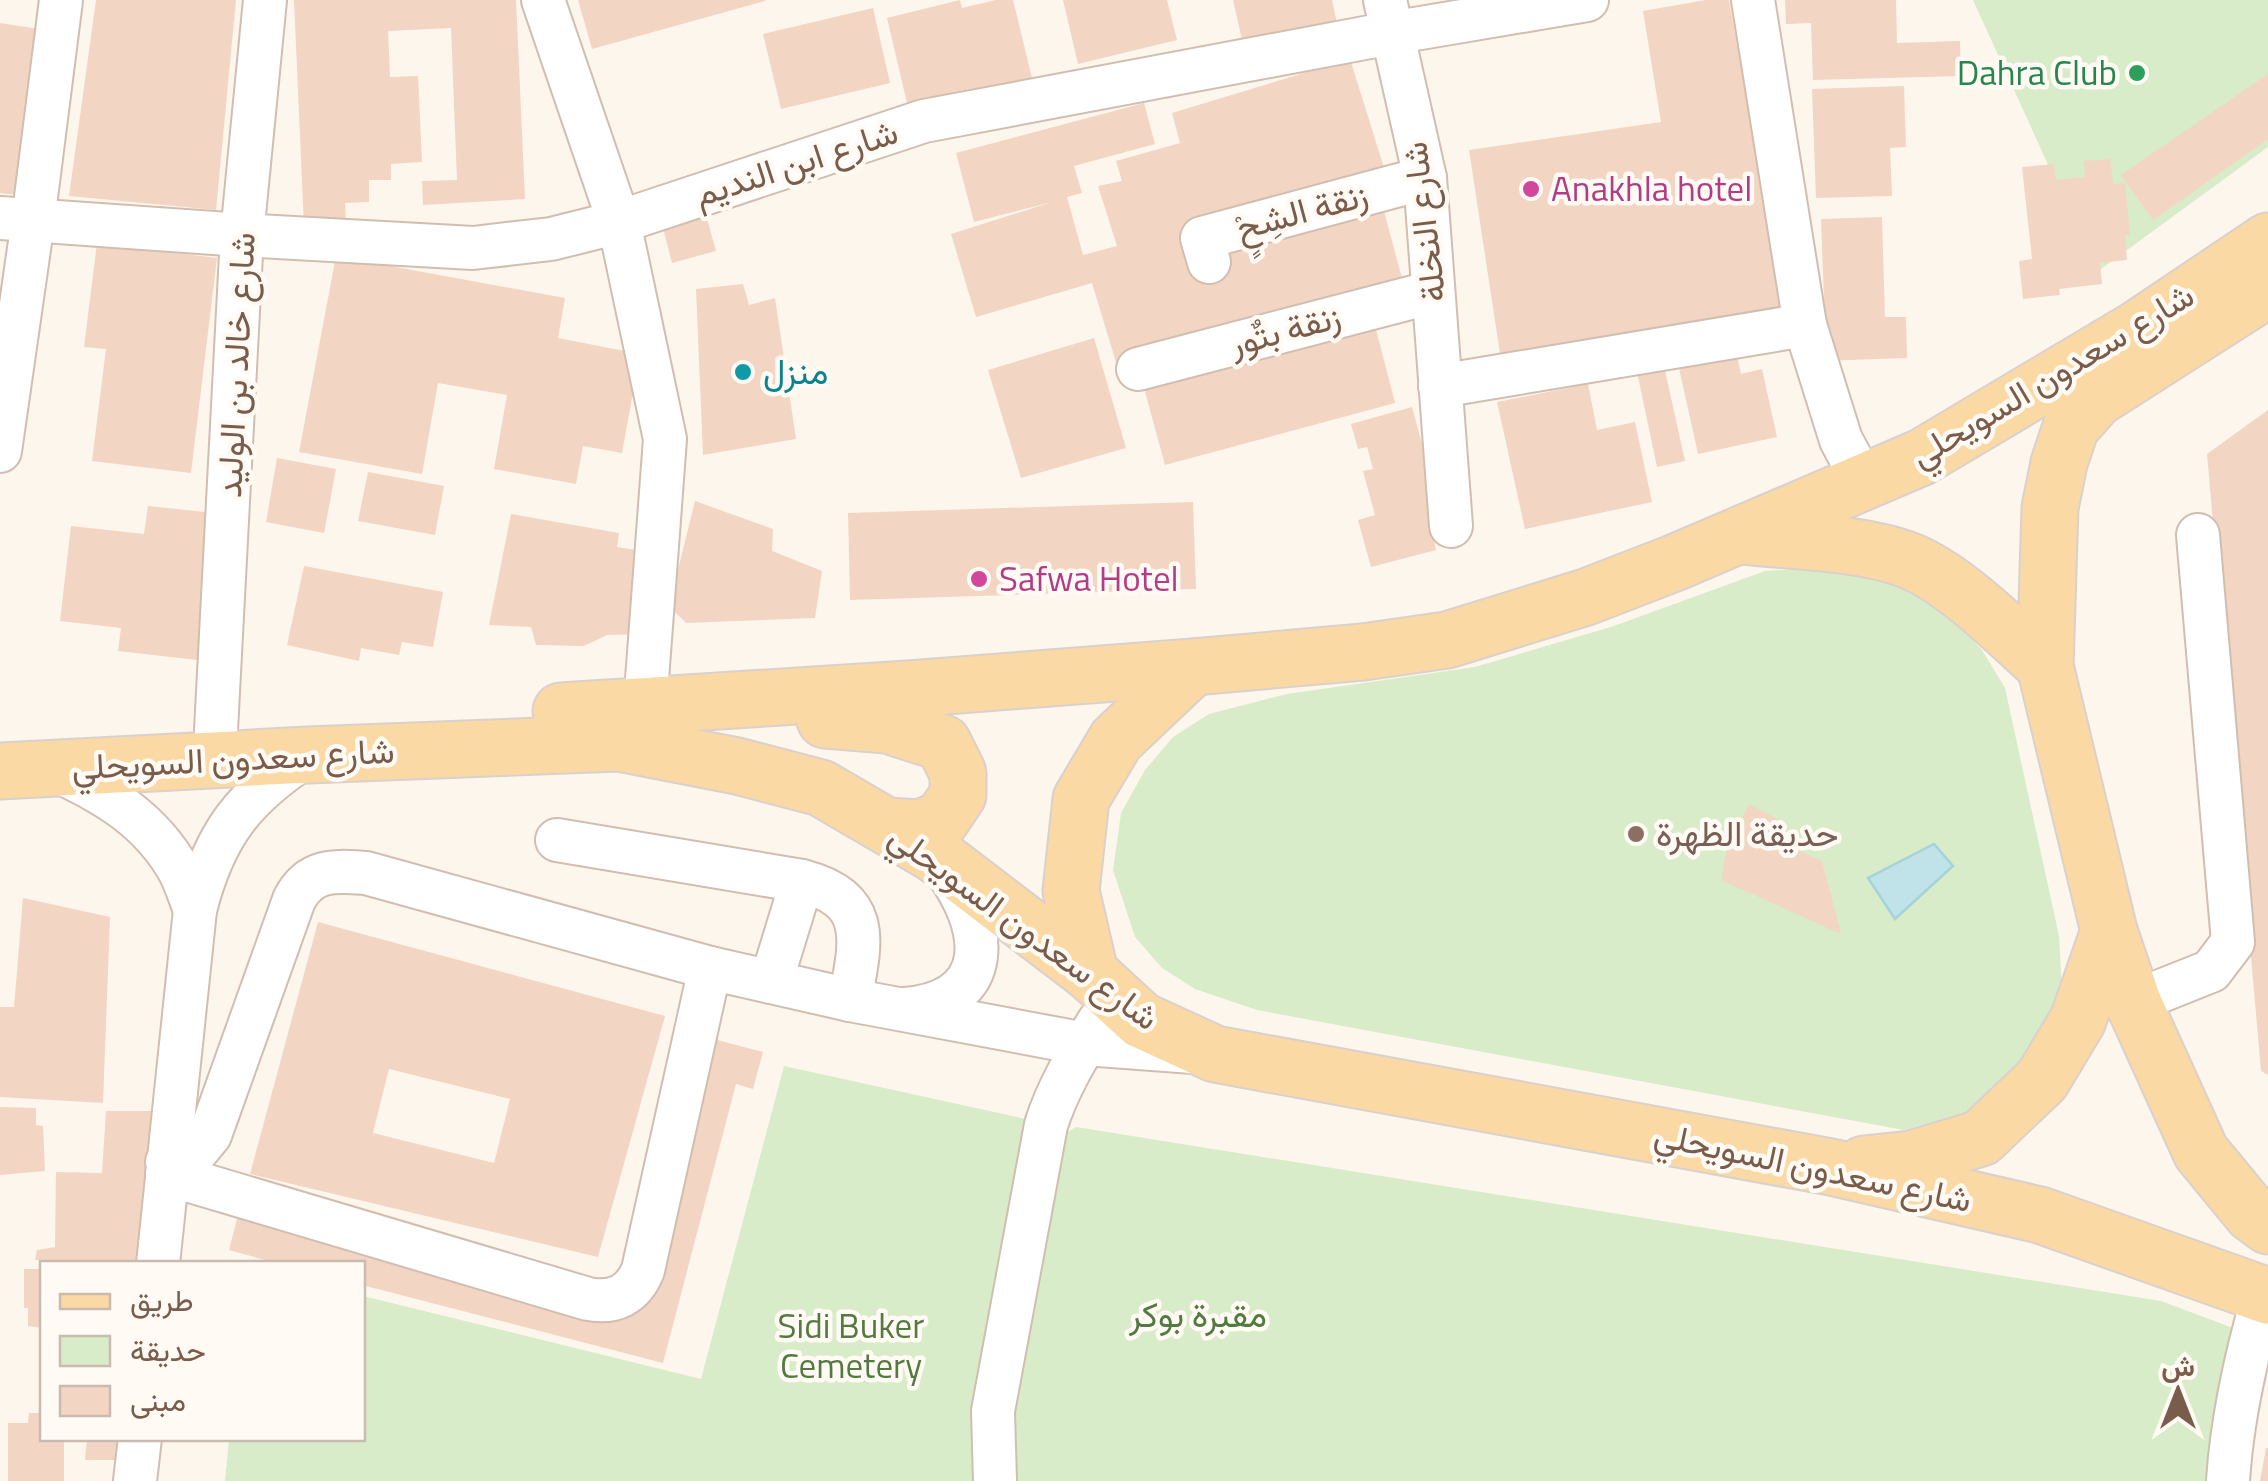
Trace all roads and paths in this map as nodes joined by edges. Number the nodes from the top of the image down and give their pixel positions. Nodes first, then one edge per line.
1 (61, 0) edge
2 (265, 0) edge
3 (543, 0) edge
4 (1587, 0) edge
5 (1753, 0) edge
6 (1388, 16) edge
7 (1425, 178) junction
8 (17, 220) edge
9 (619, 222) junction
10 (242, 236) junction
11 (2268, 241) edge
12 (1208, 262) dead end
13 (2268, 290) edge
14 (1433, 292) junction
15 (1805, 325) junction
16 (1138, 368) dead end
17 (1440, 386) junction
18 (0, 451) edge
19 (1863, 482) junction
20 (1451, 526) dead end
21 (2198, 535) dead end
22 (1738, 536) junction
23 (2045, 666) junction
24 (1193, 667) junction
25 (645, 706) junction
26 (216, 730) junction
27 (0, 742) edge
28 (308, 754) junction
29 (26, 769) edge
30 (887, 826) junction
31 (557, 840) dead end
32 (934, 854) junction
33 (802, 881) junction
34 (195, 910) junction
35 (2110, 931) junction
36 (710, 968) junction
37 (771, 982) junction
38 (1102, 984) junction
39 (850, 1000) junction
40 (2133, 1002) junction
41 (895, 1010) junction
42 (1085, 1044) junction
43 (1215, 1054) junction
44 (1831, 1167) junction
45 (167, 1168) junction
46 (2268, 1226) edge
47 (158, 1261) edge
48 (2266, 1295) edge
49 (140, 1441) edge
50 (135, 1481) edge
51 (995, 1481) edge
52 (2228, 1481) edge

1 - 8 street
2 - 10 street, شارع خالد بن الوليد
3 - 9 street
4 - 6 street, شارع ابن النديم
5 - 15 street
6 - 7 street, شارع النخلة
6 - 9 street, شارع ابن النديم
7 - 12 street, ْزنقة الشِحٍ
7 - 14 street, شارع النخلة
8 - 10 street, شارع ابن النديم
8 - 18 street
9 - 10 street, شارع ابن النديم
9 - 25 street
10 - 26 street, شارع خالد بن الوليد
11 - 19 main road, شارع سعدون السويحلي
13 - 23 main road, شارع سعدون السويحلي
14 - 16 street, زنقة بتٌور
14 - 17 street, شارع النخلة
15 - 17 street
15 - 19 street
17 - 20 street, شارع النخلة
19 - 22 main road, شارع سعدون السويحلي
21 - 40 street
22 - 23 main road
22 - 24 main road, شارع سعدون السويحلي
23 - 35 main road, شارع سعدون السويحلي
24 - 25 main road, شارع سعدون السويحلي
24 - 38 main road
25 - 26 main road, شارع سعدون السويحلي
25 - 30 main road
26 - 27 main road, شارع سعدون السويحلي
28 - 29 main road, شارع سعدون السويحلي
28 - 30 main road, شارع سعدون السويحلي
28 - 34 street
29 - 34 street
30 - 32 main road, شارع سعدون السويحلي
31 - 33 street
32 - 38 main road, شارع سعدون السويحلي
32 - 41 street
33 - 37 street
33 - 39 street
34 - 45 street
35 - 40 main road, شارع سعدون السويحلي
35 - 44 main road
36 - 37 street
36 - 45 street
36 - 45 street
37 - 39 street
38 - 42 street
38 - 43 main road, شارع سعدون السويحلي
39 - 41 street
40 - 46 main road, شارع سعدون السويحلي
41 - 42 street
42 - 43 street
42 - 51 street
43 - 44 main road, شارع سعدون السويحلي
44 - 48 main road, شارع سعدون السويحلي
45 - 47 street
48 - 52 street
49 - 50 street

